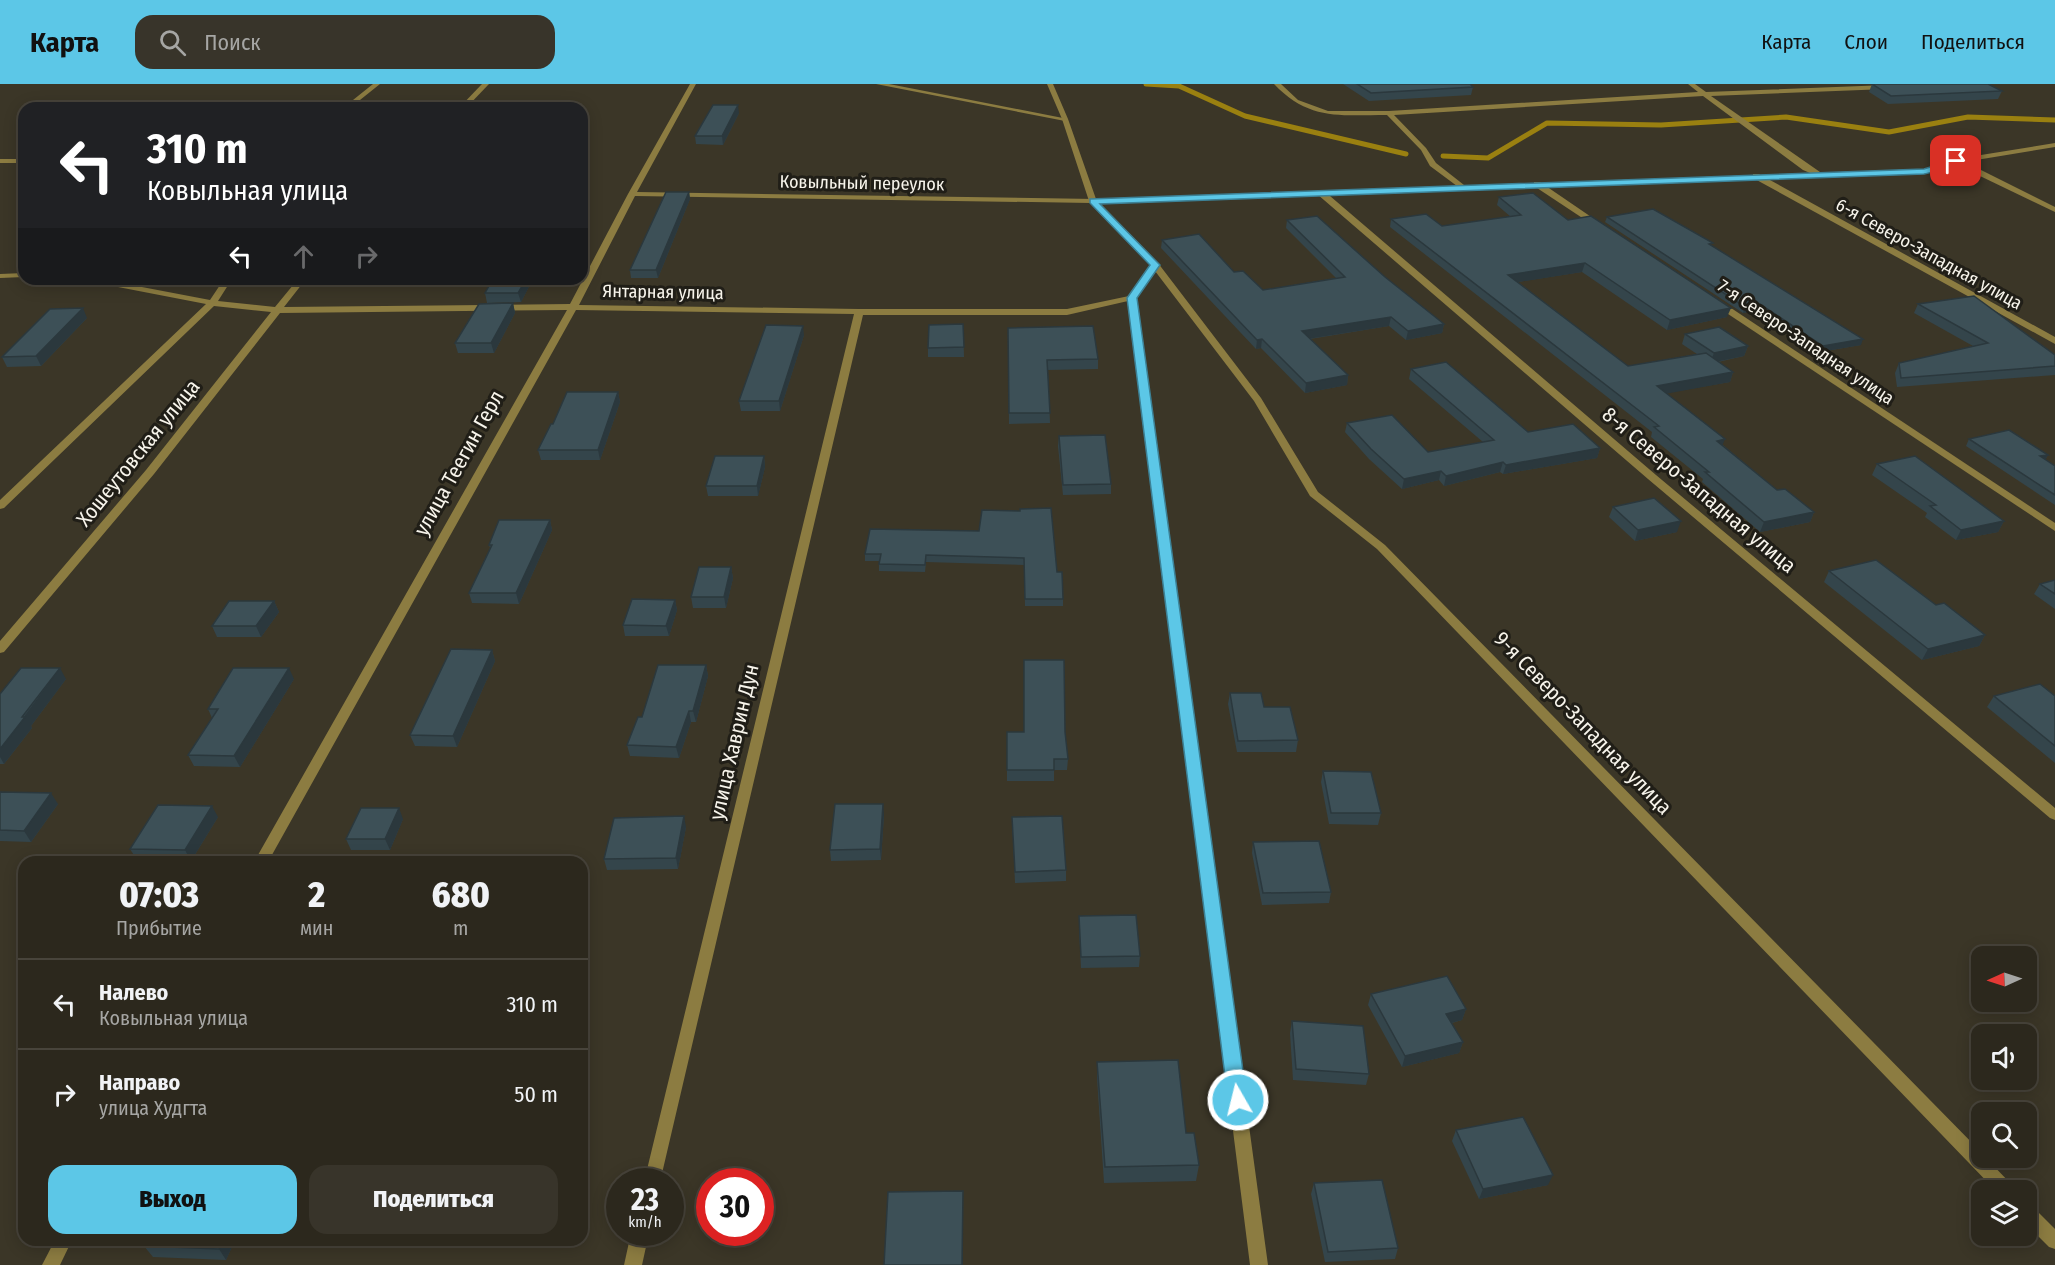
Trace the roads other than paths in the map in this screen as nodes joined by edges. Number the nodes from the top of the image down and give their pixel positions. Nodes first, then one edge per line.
1 (378, 84) edge
2 (486, 84) edge
3 (693, 84) edge
4 (879, 84) edge
5 (1050, 84) edge
6 (1277, 84) edge
7 (1691, 84) edge
8 (1894, 87) edge
9 (1705, 94) junction
10 (354, 102) edge
11 (468, 102) edge
12 (1389, 112) junction
13 (1065, 119) junction
14 (2055, 145) edge
15 (0, 161) edge
16 (18, 161) edge
17 (1956, 161) junction
18 (1817, 174) junction
19 (1756, 176) junction
20 (1537, 184) junction
21 (1461, 187) junction
22 (1320, 192) junction
23 (632, 194) junction
24 (1093, 201) junction
25 (2055, 210) edge
26 (1608, 230) edge
27 (1155, 265) junction
28 (18, 275) edge
29 (0, 276) edge
30 (588, 278) edge
31 (118, 285) edge
32 (224, 285) edge
33 (297, 285) edge
34 (584, 285) edge
35 (1705, 295) edge
36 (1132, 298) junction
37 (212, 303) junction
38 (573, 307) junction
39 (276, 310) junction
40 (859, 312) junction
41 (2055, 341) edge
42 (0, 506) edge
43 (2055, 528) edge
44 (0, 649) edge
45 (2055, 815) edge
46 (264, 856) edge
47 (655, 1168) edge
48 (1996, 1180) edge
49 (2037, 1223) edge
50 (2055, 1241) edge
51 (61, 1246) edge
52 (637, 1246) edge
53 (51, 1265) edge
54 (633, 1265) edge
55 (1259, 1265) edge

1 - 10 street
2 - 11 street
3 - 23 street, улица Теегин Герл
4 - 13 street
5 - 13 street
6 - 12 street
7 - 9 street
8 - 9 street
9 - 12 street
9 - 18 street
12 - 21 street
13 - 24 street
14 - 17 street, Ковыльный переулок
15 - 16 street
17 - 18 street, Ковыльный переулок
17 - 25 street
18 - 19 street, Ковыльный переулок
19 - 20 street, Ковыльный переулок
19 - 41 street, 6-я Северо-Западная улица
20 - 21 street, Ковыльный переулок
20 - 26 street
21 - 22 street, Ковыльный переулок
22 - 24 street, Ковыльный переулок
22 - 45 street, 8-я Северо-Западная улица
23 - 24 street, Ковыльный переулок
23 - 30 street, улица Теегин Герл
24 - 27 street, 9-я Северо-Западная улица
27 - 36 street
27 - 48 street, 9-я Северо-Западная улица
28 - 29 street
31 - 37 street, Янтарная улица
32 - 37 street
33 - 39 street, Хошеутовская улица
34 - 38 street, улица Теегин Герл
35 - 43 street, 7-я Северо-Западная улица
36 - 40 street, Янтарная улица
36 - 55 street
37 - 39 street, Янтарная улица
37 - 42 street
38 - 39 street, Янтарная улица
38 - 40 street, Янтарная улица
38 - 46 street, улица Теегин Герл
39 - 44 street, Хошеутовская улица
40 - 47 street, улица Хаврин Дун
49 - 50 street
51 - 53 street
52 - 54 street

